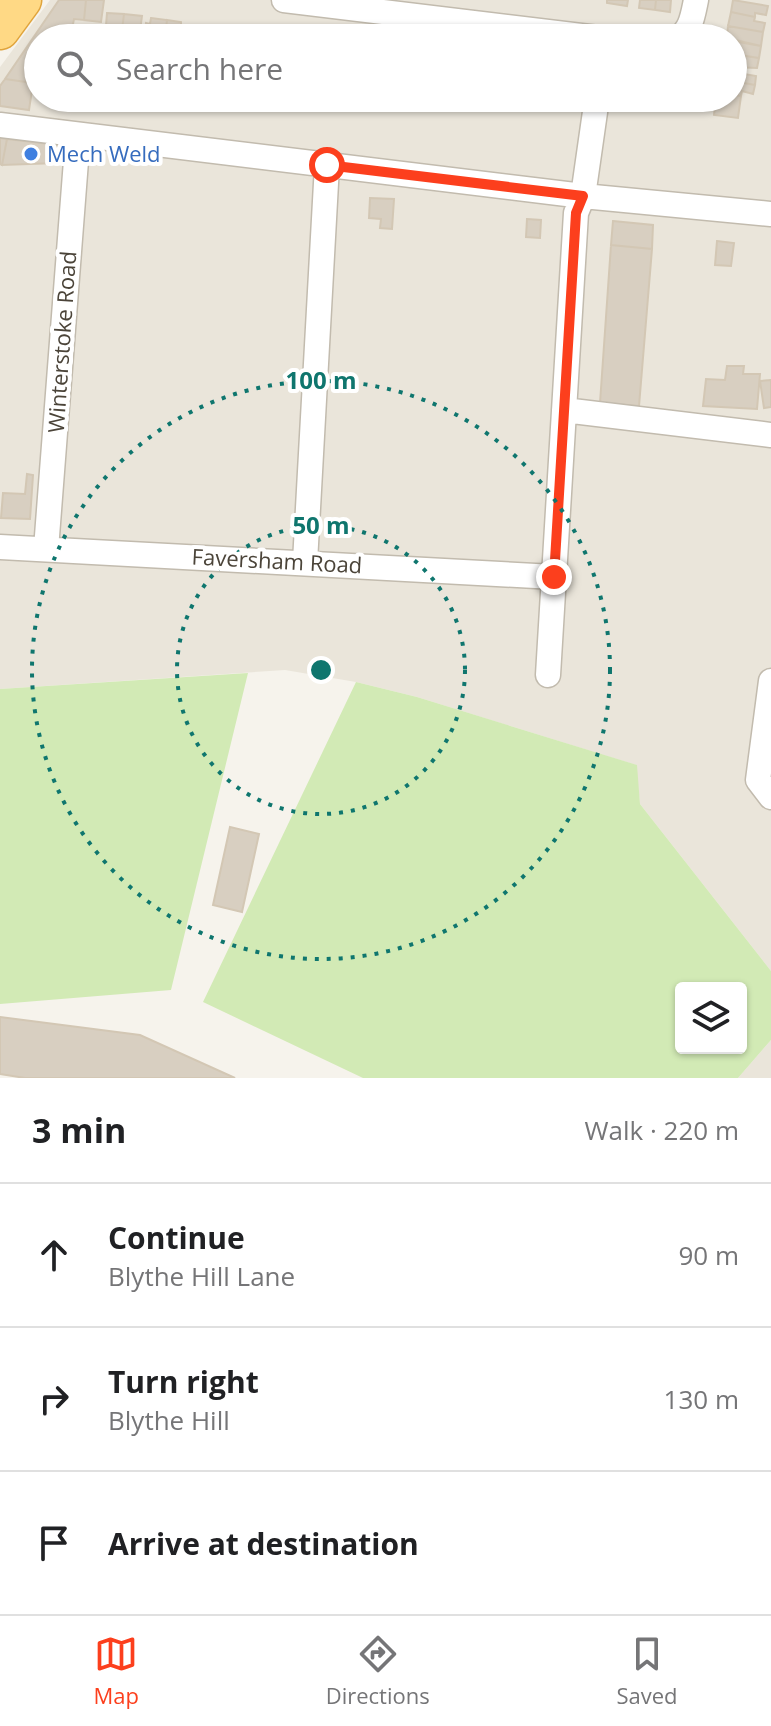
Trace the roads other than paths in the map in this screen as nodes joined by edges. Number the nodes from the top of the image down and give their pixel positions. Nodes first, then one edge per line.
1 (22, 0) edge
2 (284, 0) edge
3 (696, 0) edge
4 (482, 24) edge
5 (690, 24) edge
6 (0, 30) edge
7 (595, 112) edge
8 (0, 125) edge
9 (78, 135) junction
10 (327, 165) junction
11 (583, 196) junction
12 (771, 214) edge
13 (564, 410) junction
14 (771, 435) edge
15 (0, 547) edge
16 (46, 549) junction
17 (305, 562) junction
18 (554, 577) junction
19 (548, 675) dead end
20 (771, 681) edge
21 (771, 797) edge

1 - 6 highway
2 - 4 street
3 - 5 street
7 - 11 street
8 - 9 street
9 - 10 street
9 - 16 street, Winterstoke Road
10 - 11 street
10 - 17 street
11 - 12 street
11 - 13 street
13 - 14 street
13 - 18 street
15 - 16 street, Faversham Road
16 - 17 street, Faversham Road
17 - 18 street, Faversham Road
18 - 19 street
20 - 21 street

